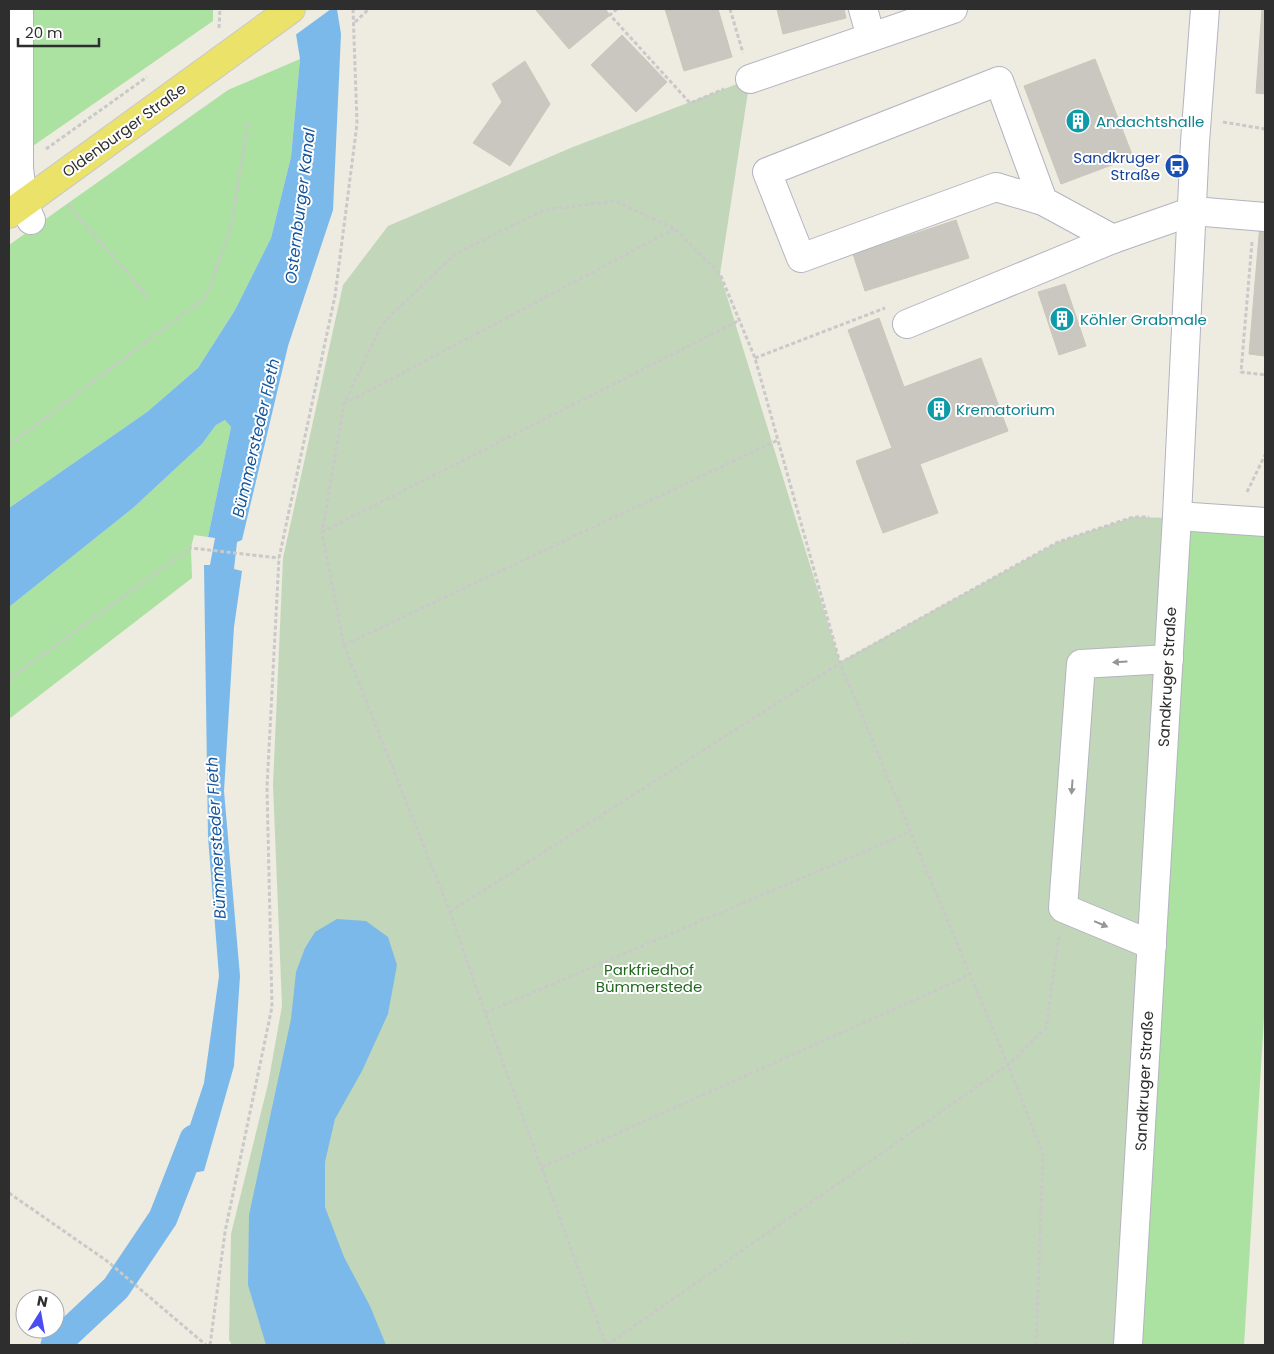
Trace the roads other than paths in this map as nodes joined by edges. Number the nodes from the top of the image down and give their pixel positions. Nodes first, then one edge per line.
1 (19, 9) edge
2 (291, 9) edge
3 (863, 9) edge
4 (953, 9) edge
5 (1204, 9) edge
6 (871, 38) junction
7 (750, 79) road end
8 (1043, 201) junction
9 (1193, 211) junction
10 (21, 212) edge
11 (1260, 217) edge
12 (1113, 239) junction
13 (907, 324) road end
14 (1177, 516) junction
15 (1265, 522) edge
16 (1168, 659) junction
17 (1152, 945) junction
18 (1128, 1345) edge

1 - 10 street
2 - 10 main road, Oldenburger Straße
3 - 6 street
4 - 6 street
5 - 9 street, Sandkruger Straße
6 - 7 street
8 - 8 street
8 - 12 street
9 - 11 street
9 - 12 street
9 - 14 street, Sandkruger Straße
12 - 13 street
14 - 15 street
14 - 16 street, Sandkruger Straße
16 - 17 street, Sandkruger Straße
16 -> 17 street
17 - 18 street, Sandkruger Straße

